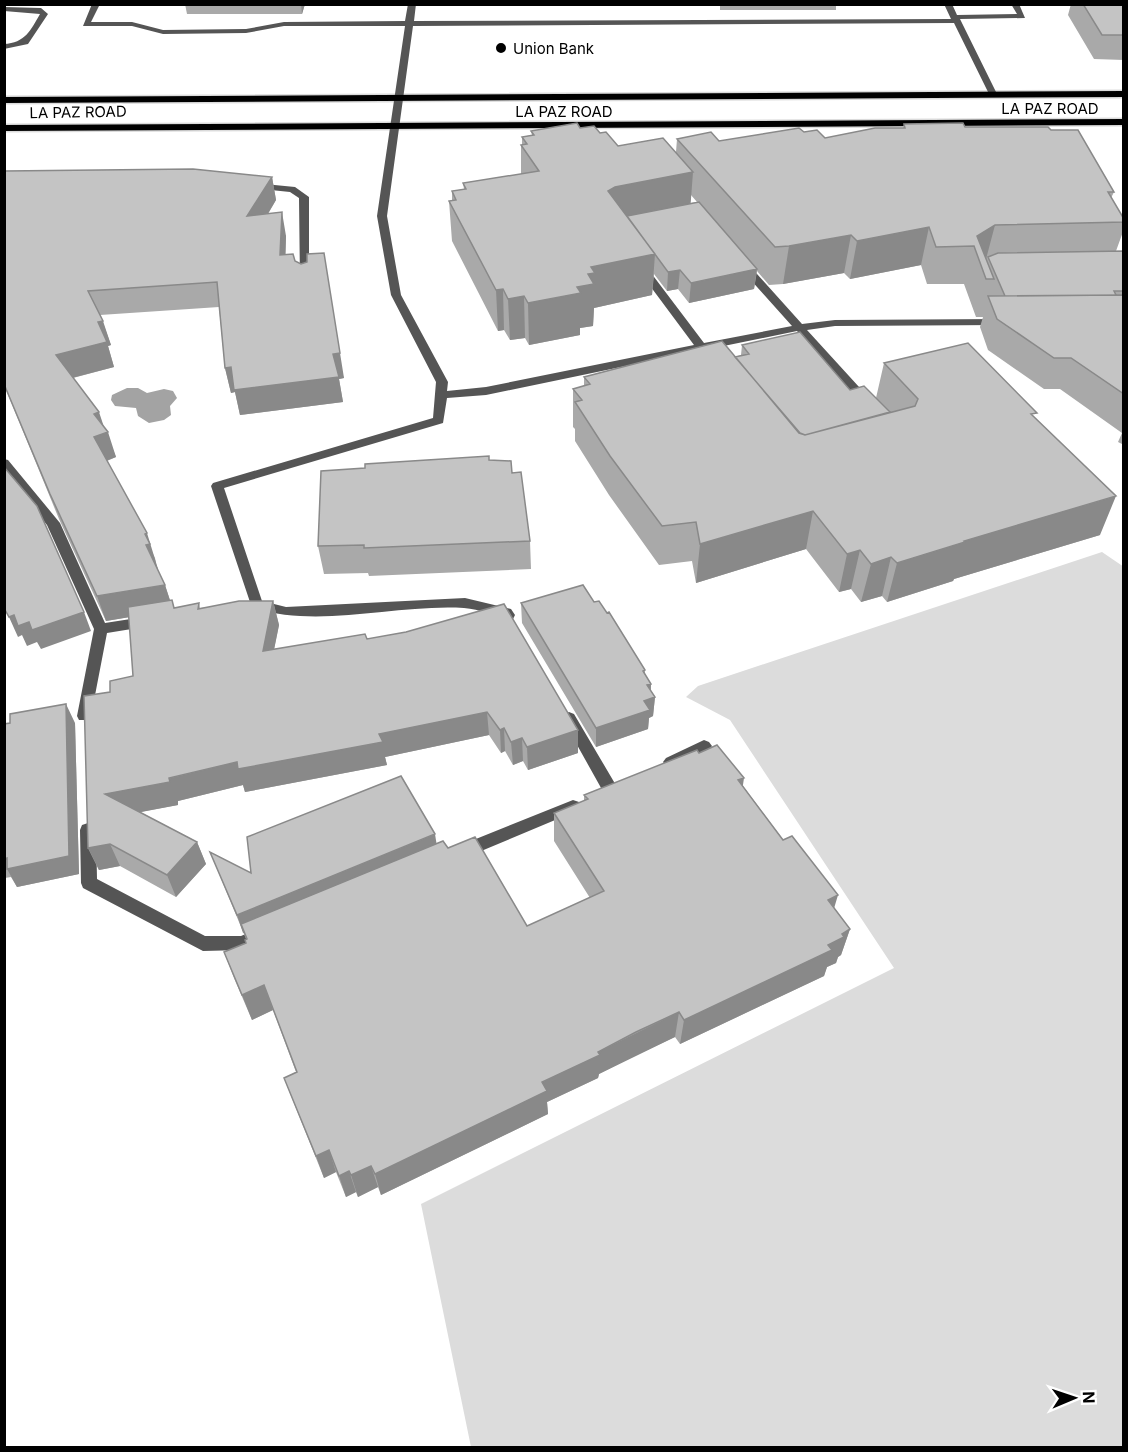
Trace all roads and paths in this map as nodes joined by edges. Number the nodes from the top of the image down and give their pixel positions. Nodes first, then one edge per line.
1 (96, 4) edge
2 (412, 4) edge
3 (948, 4) edge
4 (1015, 4) edge
5 (4, 9) edge
6 (956, 19) junction
7 (409, 23) junction
8 (4, 47) edge
9 (993, 94) junction
10 (1124, 94) edge
11 (397, 98) junction
12 (4, 100) edge
13 (1124, 122) edge
14 (394, 127) junction
15 (4, 128) edge
16 (245, 185) edge
17 (737, 258) edge
18 (634, 259) edge
19 (305, 283) edge
20 (1017, 322) edge
21 (797, 328) junction
22 (701, 348) junction
23 (723, 375) edge
24 (441, 395) junction
25 (877, 414) edge
26 (4, 463) edge
27 (167, 619) edge
28 (101, 629) junction
29 (518, 632) edge
30 (559, 701) edge
31 (85, 736) edge
32 (704, 746) dead end
33 (652, 771) edge
34 (87, 815) edge
35 (448, 858) edge
36 (274, 929) edge

1 - 7 street
2 - 7 street
3 - 6 street
4 - 6 street
5 - 8 street
6 - 7 street
6 - 9 street
7 - 11 street
9 - 10 main road, LA PAZ ROAD
9 - 11 main road, LA PAZ ROAD
11 - 12 main road, LA PAZ ROAD
11 - 14 street
13 - 14 main road, LA PAZ ROAD
14 - 15 main road, LA PAZ ROAD
14 - 24 street
16 - 19 street
17 - 21 street
18 - 22 street
20 - 21 street
21 - 22 street
21 - 25 street
22 - 23 street
22 - 24 street
24 - 29 street
26 - 28 street
27 - 28 street
28 - 31 street
30 - 35 street
32 - 33 street
34 - 36 street

